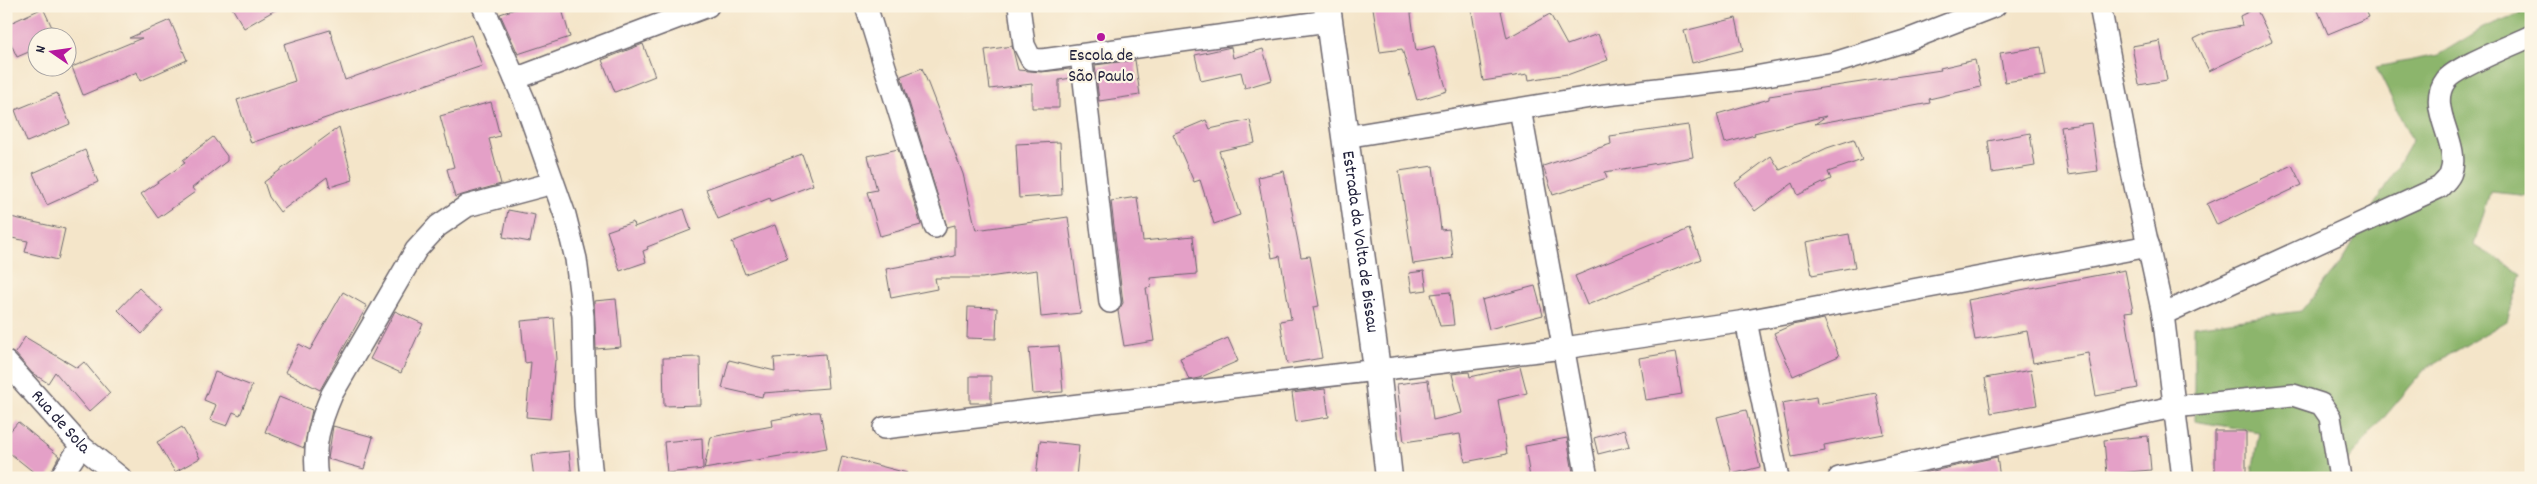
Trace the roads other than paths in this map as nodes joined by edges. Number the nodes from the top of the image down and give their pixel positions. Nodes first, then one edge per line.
1 (483, 6) edge
2 (708, 6) edge
3 (866, 6) edge
4 (1019, 6) edge
5 (1995, 6) edge
6 (2100, 6) edge
7 (1327, 14) edge
8 (2531, 36) edge
9 (1080, 55) junction
10 (515, 79) junction
11 (1520, 109) junction
12 (1345, 137) junction
13 (553, 183) junction
14 (935, 227) dead end
15 (2149, 246) junction
16 (1110, 302) dead end
17 (2163, 314) junction
18 (1746, 321) junction
19 (1564, 348) junction
20 (6, 362) edge
21 (1377, 369) junction
22 (2173, 406) junction
23 (884, 428) dead end
24 (81, 446) junction
25 (60, 478) edge
26 (121, 478) edge
27 (317, 478) edge
28 (592, 478) edge
29 (1389, 478) edge
30 (1587, 478) edge
31 (1778, 478) edge
32 (1839, 478) edge
33 (2183, 478) edge
34 (2340, 478) edge

1 - 10 street
2 - 10 street
3 - 14 street
4 - 9 street
5 - 11 street
6 - 15 street
7 - 9 street
7 - 12 main road, Estrada da Volta de Bissau
8 - 17 street
9 - 16 street
10 - 13 street
11 - 12 street
11 - 19 street
12 - 21 main road, Estrada da Volta de Bissau
13 - 27 street
13 - 28 street
15 - 17 street
15 - 18 street
17 - 22 street
18 - 19 street
18 - 31 street
19 - 21 street
19 - 30 street
20 - 24 street, Rua de Sola
21 - 23 street
21 - 29 main road, Estrada da Volta de Bissau
22 - 32 street
22 - 33 street
22 - 34 street
24 - 25 street
24 - 26 street, Rua de Sola

